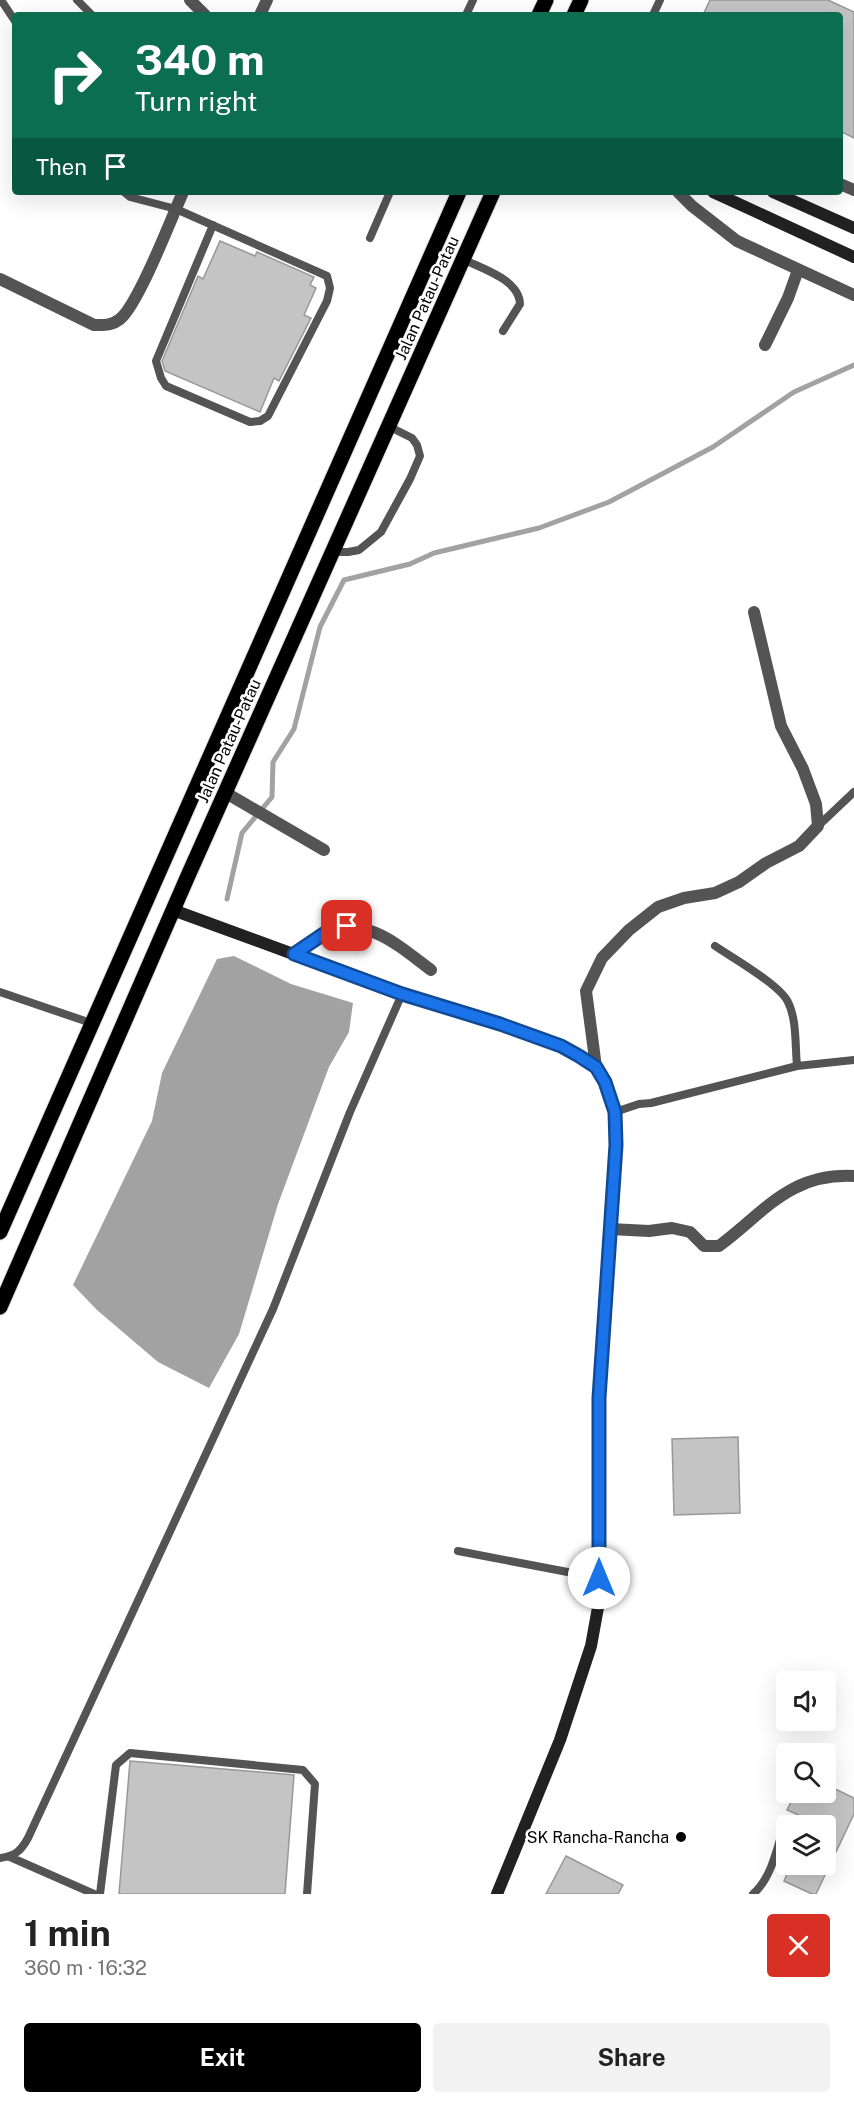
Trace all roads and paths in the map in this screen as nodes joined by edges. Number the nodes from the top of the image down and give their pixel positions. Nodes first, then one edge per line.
1 (1, 0) edge
2 (77, 0) edge
3 (190, 0) edge
4 (89, 12) edge
5 (202, 12) edge
6 (12, 16) edge
7 (128, 195) edge
8 (182, 195) edge
9 (389, 195) edge
10 (458, 195) edge
11 (492, 195) edge
12 (681, 195) edge
13 (720, 195) edge
14 (780, 195) edge
15 (176, 209) junction
16 (213, 225) junction
17 (854, 228) edge
18 (370, 238) dead end
19 (854, 257) edge
20 (463, 259) junction
21 (798, 270) junction
22 (0, 279) edge
23 (854, 295) edge
24 (503, 331) dead end
25 (765, 345) dead end
26 (390, 426) junction
27 (333, 552) junction
28 (754, 612) dead end
29 (854, 792) edge
30 (225, 793) junction
31 (818, 826) junction
32 (324, 850) dead end
33 (173, 910) junction
34 (715, 946) dead end
35 (294, 954) junction
36 (431, 970) dead end
37 (0, 992) edge
38 (402, 994) junction
39 (91, 1023) junction
40 (854, 1060) edge
41 (797, 1066) junction
42 (596, 1067) junction
43 (615, 1112) junction
44 (854, 1176) edge
45 (610, 1229) junction
46 (0, 1232) edge
47 (0, 1307) edge
48 (458, 1551) dead end
49 (599, 1578) junction
50 (776, 1851) edge
51 (0, 1857) edge
52 (10, 1857) junction
53 (94, 1894) edge
54 (100, 1894) edge
55 (307, 1894) edge
56 (496, 1894) edge
57 (753, 1894) edge

1 - 6 lane
2 - 4 lane
3 - 5 street
7 - 15 lane
8 - 15 street
9 - 18 lane
10 - 39 main road, Jalan Patau-Patau
11 - 20 main road, Jalan Patau-Patau
12 - 21 street
13 - 19 street
14 - 17 street
15 - 16 lane
15 - 22 street
16 - 16 lane
20 - 24 lane
20 - 26 main road, Jalan Patau-Patau
21 - 23 street
21 - 25 street
26 - 27 main road, Jalan Patau-Patau
26 - 27 lane
27 - 30 main road, Jalan Patau-Patau
28 - 31 street
29 - 31 lane
30 - 32 street
30 - 33 main road, Jalan Patau-Patau
31 - 42 street
33 - 35 street
33 - 47 main road, Jalan Patau-Patau
34 - 41 lane
35 - 36 street
35 - 38 street
37 - 39 lane
38 - 42 street
38 - 52 lane
39 - 46 main road, Jalan Patau-Patau
40 - 41 lane
41 - 43 lane
42 - 43 street
43 - 45 street
44 - 45 street
45 - 49 street
48 - 49 lane
49 - 56 street
50 - 57 lane
51 - 52 lane
52 - 53 lane
54 - 55 lane

